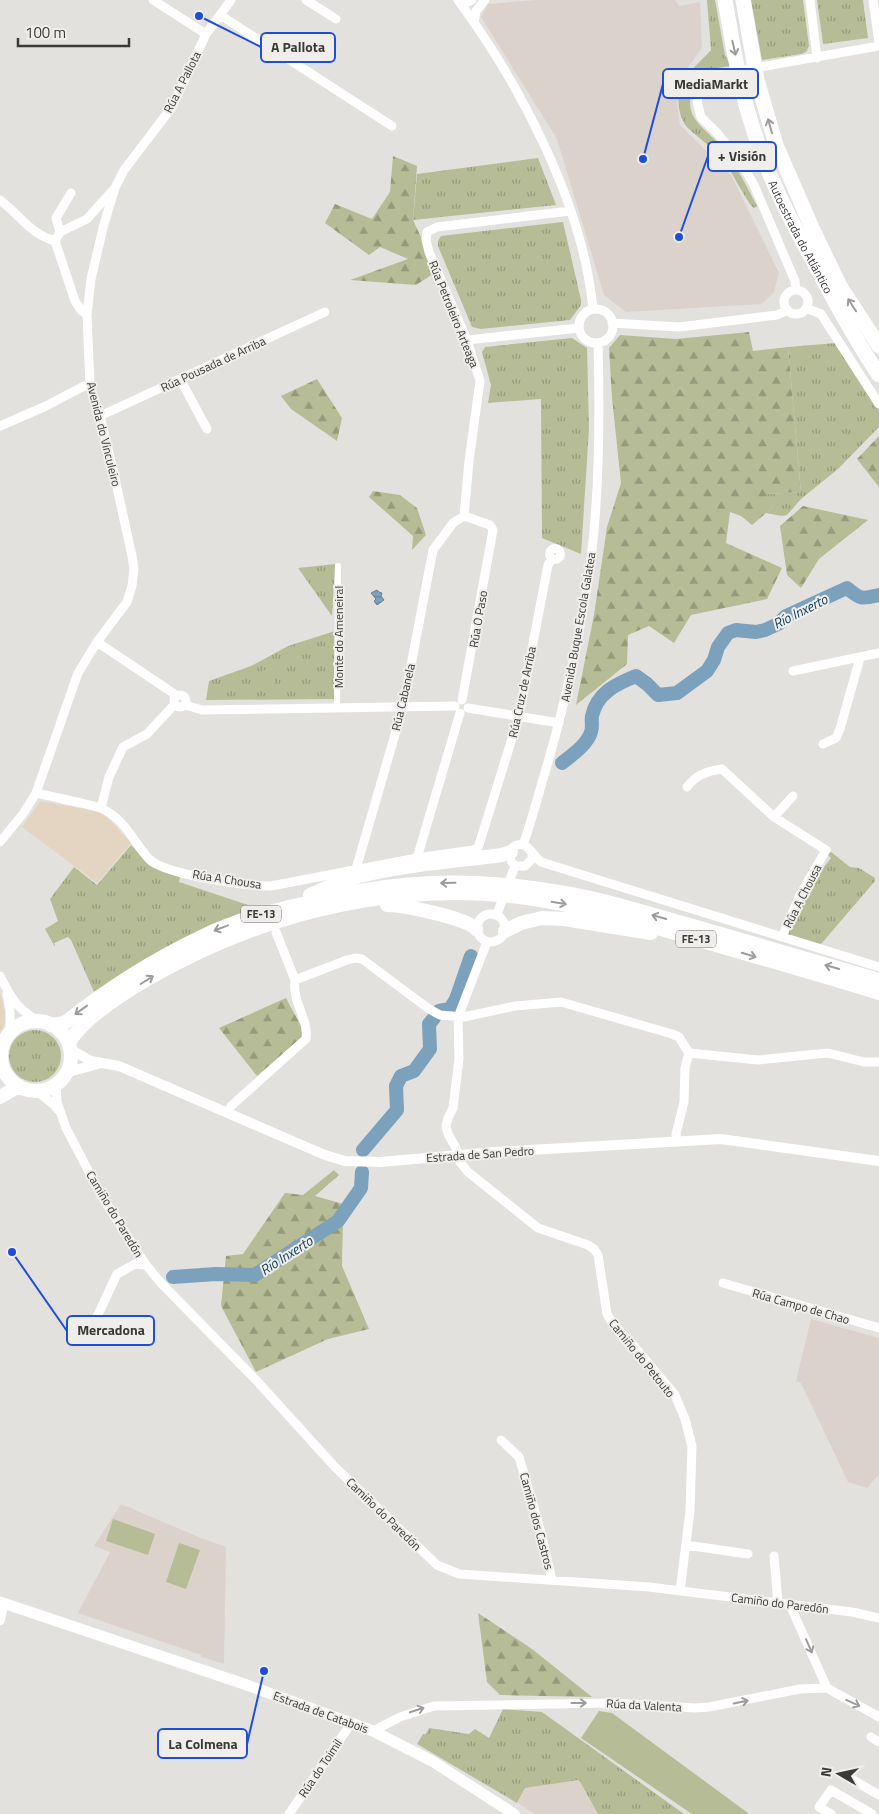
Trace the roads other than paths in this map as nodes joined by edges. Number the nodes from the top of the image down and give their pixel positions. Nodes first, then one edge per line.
1 (153, 0) edge
2 (231, 0) edge
3 (306, 0) edge
4 (472, 0) edge
5 (725, 0) edge
6 (743, 0) edge
7 (810, 0) edge
8 (873, 0) edge
9 (483, 1) edge
10 (461, 5) edge
11 (877, 12) edge
12 (220, 15) junction
13 (336, 19) dead end
14 (474, 23) junction
15 (206, 34) junction
16 (879, 42) edge
17 (879, 46) edge
18 (817, 58) junction
19 (392, 126) dead end
20 (115, 188) junction
21 (71, 193) dead end
22 (0, 200) edge
23 (570, 211) junction
24 (60, 232) junction
25 (55, 241) junction
26 (796, 290) junction
27 (806, 308) junction
28 (592, 310) junction
29 (788, 310) junction
30 (325, 312) dead end
31 (87, 315) junction
32 (612, 324) junction
33 (579, 328) junction
34 (466, 340) junction
35 (598, 343) junction
36 (879, 346) edge
37 (879, 375) edge
38 (180, 379) junction
39 (90, 386) junction
40 (879, 404) edge
41 (100, 416) junction
42 (0, 426) edge
43 (207, 429) dead end
44 (464, 516) junction
45 (552, 558) dead end
46 (338, 566) dead end
47 (97, 642) junction
48 (879, 654) edge
49 (860, 658) junction
50 (793, 671) dead end
51 (175, 701) junction
52 (403, 707) junction
53 (461, 707) junction
54 (337, 709) junction
55 (519, 716) junction
56 (559, 722) junction
57 (823, 744) dead end
58 (687, 787) dead end
59 (36, 793) junction
60 (793, 796) dead end
61 (101, 808) junction
62 (774, 817) junction
63 (0, 842) edge
64 (476, 849) junction
65 (514, 850) junction
66 (532, 854) junction
67 (417, 858) junction
68 (515, 866) junction
69 (356, 868) junction
70 (496, 889) junction
71 (512, 891) junction
72 (288, 906) junction
73 (324, 909) junction
74 (497, 914) junction
75 (476, 929) junction
76 (505, 931) junction
77 (276, 932) dead end
78 (782, 938) junction
79 (486, 942) junction
80 (719, 946) junction
81 (879, 967) edge
82 (0, 976) edge
83 (295, 980) junction
84 (879, 980) edge
85 (5, 986) junction
86 (879, 993) edge
87 (458, 1016) junction
88 (45, 1023) junction
89 (10, 1032) junction
90 (70, 1046) junction
91 (689, 1053) junction
92 (879, 1062) edge
93 (98, 1064) junction
94 (1, 1068) edge
95 (60, 1080) junction
96 (19, 1086) junction
97 (36, 1090) junction
98 (0, 1097) edge
99 (60, 1113) junction
100 (228, 1114) junction
101 (677, 1141) junction
102 (457, 1156) junction
103 (879, 1161) edge
104 (146, 1266) junction
105 (723, 1283) dead end
106 (95, 1321) dead end
107 (879, 1328) edge
108 (501, 1440) dead end
109 (686, 1546) junction
110 (748, 1554) dead end
111 (774, 1556) dead end
112 (552, 1580) junction
113 (680, 1591) junction
114 (2, 1603) edge
115 (778, 1603) junction
116 (790, 1605) junction
117 (879, 1618) edge
118 (0, 1621) edge
119 (827, 1688) junction
120 (878, 1715) edge
121 (352, 1722) junction
122 (373, 1731) junction
123 (870, 1737) dead end
124 (879, 1742) edge
125 (843, 1774) dead end
126 (879, 1795) edge
127 (289, 1814) edge
128 (514, 1814) edge
129 (831, 1814) edge
130 (872, 1814) edge

1 - 15 street
2 - 12 street, Rúa A Pallota
3 - 13 street
4 - 10 street
5 -> 37 highway, Autoestrada do Atlántico
36 -> 6 highway, Autoestrada do Atlántico
7 - 18 street
8 - 11 street
9 - 10 street
9 - 14 street
10 - 14 street
11 - 16 street
12 - 15 street, Rúa A Pallota
12 - 19 street
14 - 23 street
15 - 20 street, Rúa A Pallota
17 - 18 street
18 - 26 street
20 - 24 street
20 - 31 street, Avenida do Vinculeiro
21 - 24 street
22 - 25 street
23 - 28 street
23 - 34 street, Rúa Petroleiro Arteaga
24 - 25 street
25 - 31 street
26 - 27 street
26 - 29 street
27 - 29 street
27 - 40 street
28 - 32 street
28 - 33 street
29 - 32 street
30 - 38 street, Rúa Pousada de Arriba
31 - 39 street, Avenida do Vinculeiro
32 - 35 street
33 - 34 street
33 - 35 street
34 - 44 street, Rúa Petroleiro Arteaga
35 - 56 street, Avenida Buque Escola Galatea
38 - 41 street, Rúa Pousada de Arriba
38 - 43 street
39 - 41 street, Avenida do Vinculeiro
39 - 42 street
41 - 47 street, Avenida do Vinculeiro
44 - 52 street, Rúa Cabanela
44 - 53 street, Rúa O Paso
45 - 55 street, Rúa Cruz de Arriba
46 - 54 street, Monte do Ameneiral
47 - 51 street
47 - 59 street, Avenida do Vinculeiro
48 - 49 street
49 - 50 street
49 - 57 street
51 - 54 street
51 - 61 street
52 - 53 street
52 - 54 street
52 - 69 street, Rúa Cabanela
53 - 55 street
53 - 67 street, Rúa O Paso
55 - 56 street
55 - 64 street, Rúa Cruz de Arriba
56 - 65 street, Avenida Buque Escola Galatea
58 - 62 street, Rúa A Chousa
59 - 61 street, Rúa A Chousa
59 - 63 street, Avenida do Vinculeiro
60 - 62 street
61 - 69 street, Rúa A Chousa
62 - 78 street, Rúa A Chousa
64 - 65 street, Rúa A Chousa
64 - 67 street, Rúa A Chousa
65 - 66 street
65 - 68 street
65 - 72 highway
66 - 68 street
66 - 78 street, Rúa A Chousa
67 - 69 street, Rúa A Chousa
68 - 74 street
70 - 71 highway, FE-13
70 -> 72 highway, FE-13
70 - 73 highway, FE-13
71 -> 80 highway, FE-13
84 -> 71 highway, FE-13
72 -> 88 highway, FE-13
73 - 75 highway
90 -> 73 highway, FE-13
74 - 75 street
74 - 76 street
75 - 79 street
76 - 79 street
76 - 80 highway
77 - 83 street
78 - 81 street, Rúa A Chousa
79 - 87 street
80 -> 86 highway, FE-13
82 - 85 street
83 - 87 street
83 - 100 street
85 - 88 street
85 - 89 street
87 - 91 street
87 - 102 street, Camiño do Petouto
88 - 89 highway, FE-13
88 - 90 highway
89 - 94 highway
90 - 93 street
90 - 95 highway, FE-13
91 - 92 street
91 - 101 street
93 - 95 street
93 - 100 street, Estrada de San Pedro
94 - 96 highway
95 - 97 highway
95 - 99 street
96 - 97 highway
96 - 98 highway
97 - 99 street
99 - 104 street, Camiño do Paredón
100 - 102 street, Estrada de San Pedro
101 - 102 street, Estrada de San Pedro
101 - 103 street, Estrada de San Pedro
102 - 109 street, Camiño do Petouto
104 - 106 street
104 - 112 street, Camiño do Paredón
105 - 107 street, Rúa Campo de Chao
108 - 112 street, Camiño dos Castros
109 - 110 street
109 - 113 street, Camiño do Petouto
111 - 115 street
112 - 113 street, Camiño do Paredón
113 - 115 street, Camiño do Paredón
114 - 118 street
114 - 121 main road, Estrada de Catabois
115 - 116 street, Camiño do Paredón
116 - 117 street, Camiño do Paredón
116 -> 119 street
119 -> 120 street
122 -> 119 street, Rúa da Valenta
121 - 122 main road, Estrada de Catabois
121 - 127 street, Rúa do Toimil
122 - 128 main road, Estrada de Catabois
123 - 124 street
125 - 126 street
129 - 130 street

